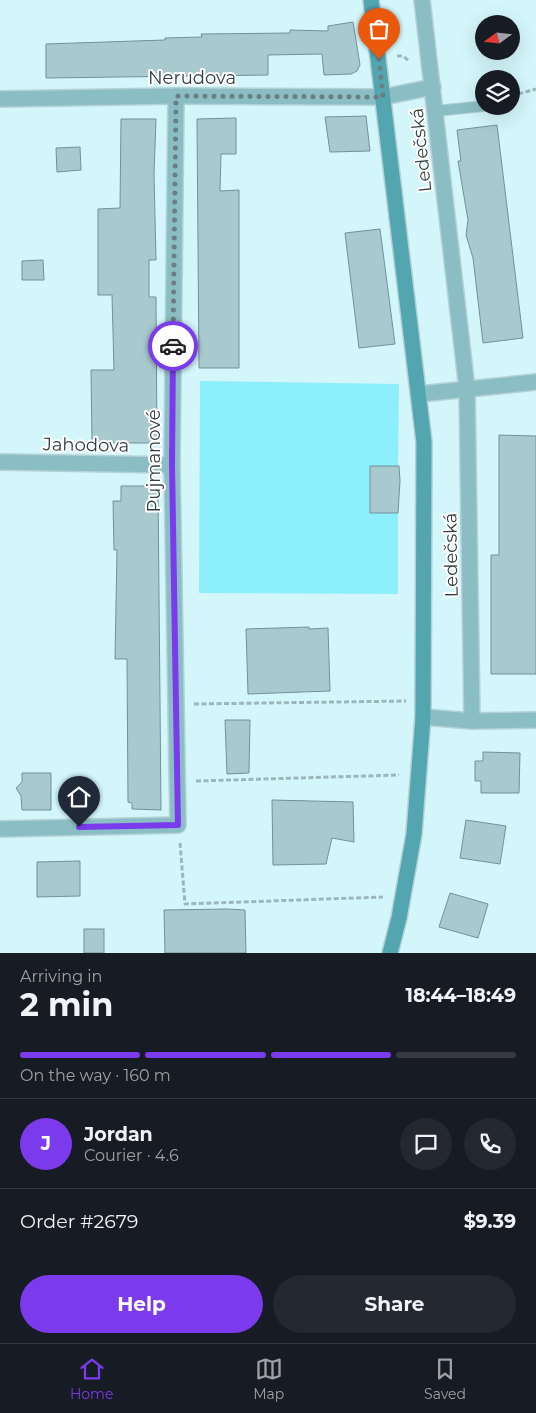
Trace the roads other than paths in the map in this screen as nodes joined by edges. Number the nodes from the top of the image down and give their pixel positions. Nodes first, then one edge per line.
1 (372, 0) edge
2 (422, 0) edge
3 (433, 87) junction
4 (176, 96) junction
5 (383, 97) junction
6 (0, 99) edge
7 (475, 107) edge
8 (436, 111) junction
9 (536, 382) edge
10 (468, 389) junction
11 (420, 394) junction
12 (0, 462) edge
13 (172, 465) junction
14 (423, 717) junction
15 (472, 720) junction
16 (536, 720) edge
17 (0, 829) edge
18 (390, 953) edge

1 - 5 main road, Ledečská
2 - 3 street, Ledečská
3 - 5 street, Ledečská
3 - 8 street, Ledečská
4 - 5 street, Nerudova
4 - 6 street, Nerudova
4 - 13 street, Pujmanové
5 - 11 main road, Ledečská
7 - 8 lane
8 - 10 street, Ledečská
9 - 10 street
10 - 11 street
10 - 15 street, Ledečská
11 - 14 main road, Ledečská
12 - 13 street, Jahodova
13 - 17 street, Pujmanové
14 - 15 street
14 - 18 main road, Ledečská
15 - 16 street

